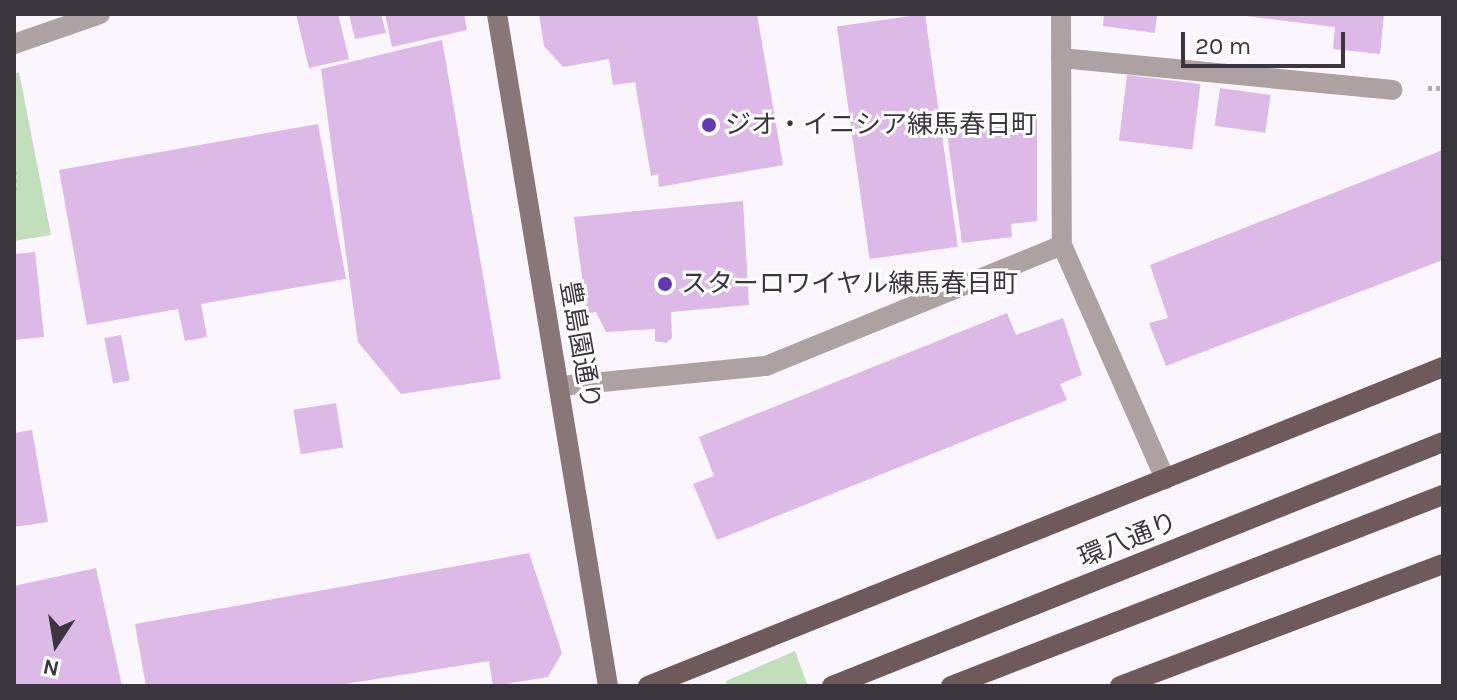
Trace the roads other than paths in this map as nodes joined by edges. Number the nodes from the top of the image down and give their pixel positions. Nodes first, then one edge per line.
1 (100, 14) edge
2 (497, 14) edge
3 (1061, 14) edge
4 (14, 44) edge
5 (1061, 58) junction
6 (1392, 90) dead end
7 (1062, 245) junction
8 (1443, 367) edge
9 (561, 386) junction
10 (1443, 442) edge
11 (1165, 479) junction
12 (1443, 495) edge
13 (1443, 564) edge
14 (608, 686) edge
15 (648, 686) edge
16 (832, 686) edge
17 (951, 686) edge
18 (1120, 686) edge

1 - 4 street
2 - 9 street, 豊島園通り
3 - 5 street
5 - 6 street
5 - 7 street
7 - 9 street
7 - 11 street
8 - 11 main road
9 - 14 street, 豊島園通り
10 - 16 main road, 環八通り
11 - 15 main road
12 - 17 main road
13 - 18 main road

